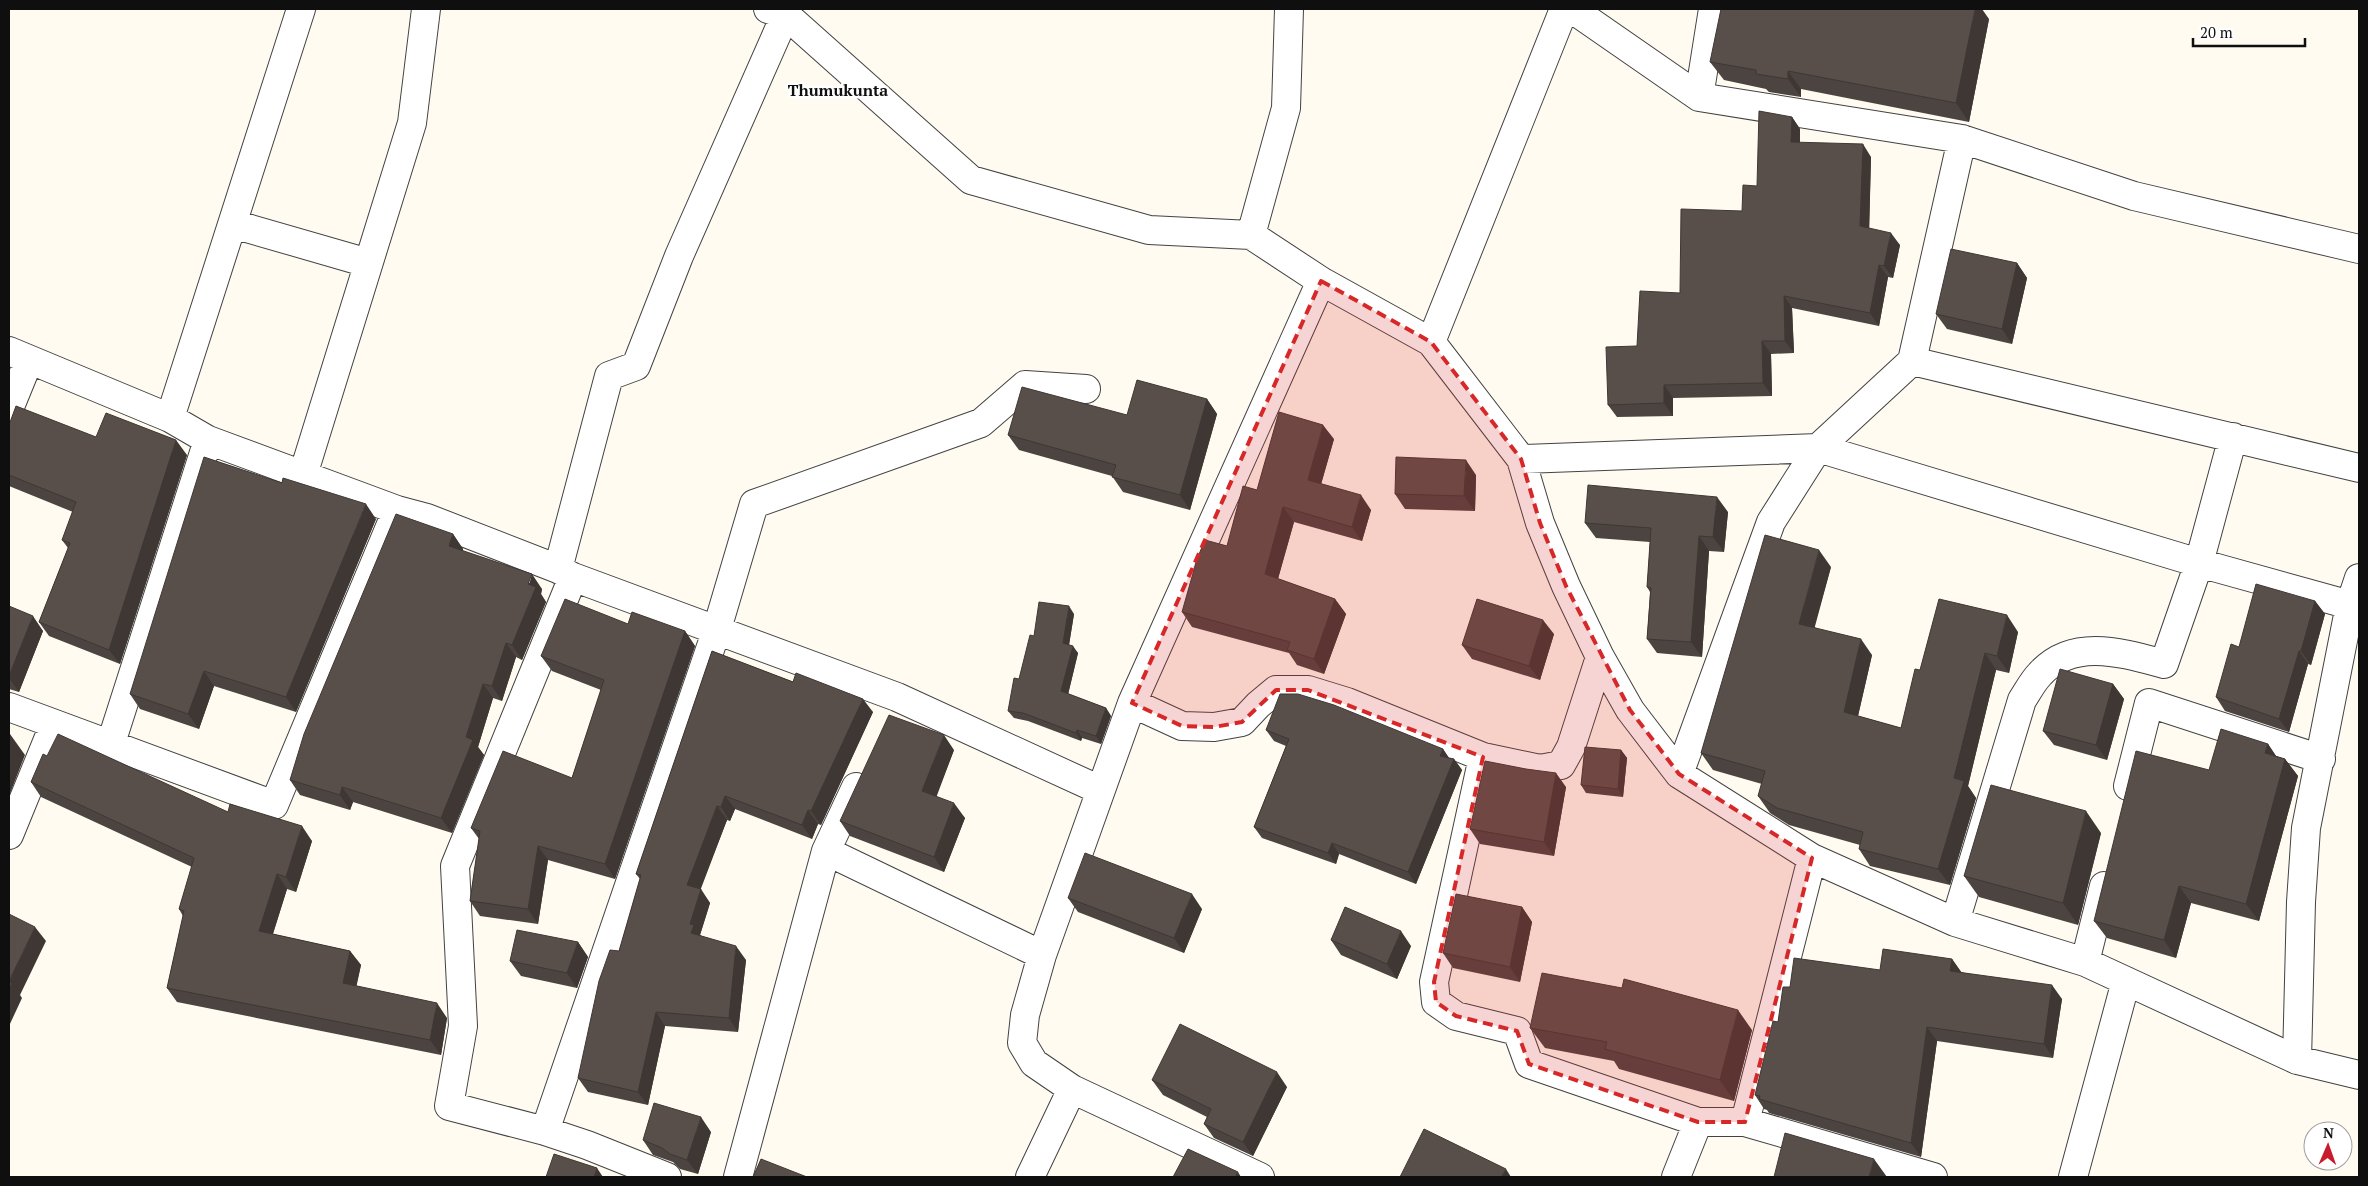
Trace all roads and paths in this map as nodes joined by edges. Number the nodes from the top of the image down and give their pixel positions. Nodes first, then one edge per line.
1 (301, 9) edge
2 (426, 9) edge
3 (1288, 9) edge
4 (1564, 9) edge
5 (1572, 9) edge
6 (1712, 9) edge
7 (781, 11) edge
8 (1699, 97) junction
9 (1962, 139) junction
10 (233, 224) junction
11 (1251, 235) junction
12 (2359, 249) edge
13 (368, 263) junction
14 (1322, 281) junction
15 (1431, 342) junction
16 (19, 356) edge
17 (1912, 361) junction
18 (1086, 389) dead end
19 (9, 409) edge
20 (170, 418) junction
21 (2233, 437) junction
22 (208, 440) junction
23 (1818, 448) junction
24 (1521, 459) junction
25 (2359, 468) edge
26 (303, 475) junction
27 (397, 510) junction
28 (2199, 563) junction
29 (566, 573) junction
30 (2359, 578) edge
31 (2350, 605) junction
32 (717, 629) junction
33 (1600, 657) junction
34 (897, 697) junction
35 (1132, 703) junction
36 (9, 707) edge
37 (885, 724) edge
38 (54, 725) junction
39 (111, 743) junction
40 (1483, 757) junction
41 (2321, 758) junction
42 (868, 760) edge
43 (1679, 774) junction
44 (1100, 790) junction
45 (2123, 809) edge
46 (9, 835) edge
47 (826, 851) junction
48 (1812, 858) junction
49 (2109, 866) edge
50 (1955, 922) junction
51 (1042, 955) junction
52 (2085, 962) junction
53 (2126, 981) junction
54 (2297, 1060) junction
55 (2359, 1075) edge
56 (1072, 1089) junction
57 (1698, 1122) junction
58 (1745, 1122) junction
59 (545, 1131) junction
60 (667, 1177) edge
61 (738, 1177) edge
62 (1030, 1177) edge
63 (1260, 1177) edge
64 (1676, 1177) edge
65 (1933, 1177) edge
66 (2073, 1177) edge

1 - 10 street
2 - 13 street
3 - 11 street
4 - 15 street
5 - 8 street
6 - 8 street
7 - 11 street
7 - 29 street
8 - 9 street
9 - 12 street
9 - 17 street
10 - 13 street
10 - 20 street
11 - 14 street
13 - 26 street
14 - 15 street
14 - 35 street
15 - 24 street
16 - 19 street
16 - 20 street
17 - 21 street
17 - 23 street
18 - 32 street
20 - 22 street
21 - 25 street
21 - 28 street
22 - 26 street
22 - 39 street
23 - 24 street
23 - 28 street
23 - 43 street
24 - 33 street
26 - 27 street
27 - 29 street
27 - 39 street
28 - 31 street
28 - 50 street
29 - 32 street
29 - 59 street
30 - 31 street
31 - 41 street
32 - 34 street
32 - 59 street
33 - 40 street
33 - 43 street
34 - 37 street
34 - 44 street
35 - 40 street
35 - 44 street
36 - 38 street
38 - 39 street
38 - 46 street
40 - 57 street
41 - 45 street
41 - 54 street
42 - 47 street
43 - 48 street
44 - 51 street
47 - 51 street
47 - 61 street
48 - 50 street
48 - 58 street
49 - 52 street
50 - 52 street
51 - 56 street
52 - 53 street
53 - 54 street
53 - 66 street
54 - 55 street
56 - 62 street
56 - 63 street
57 - 58 street
57 - 64 street
58 - 65 street
59 - 60 street

